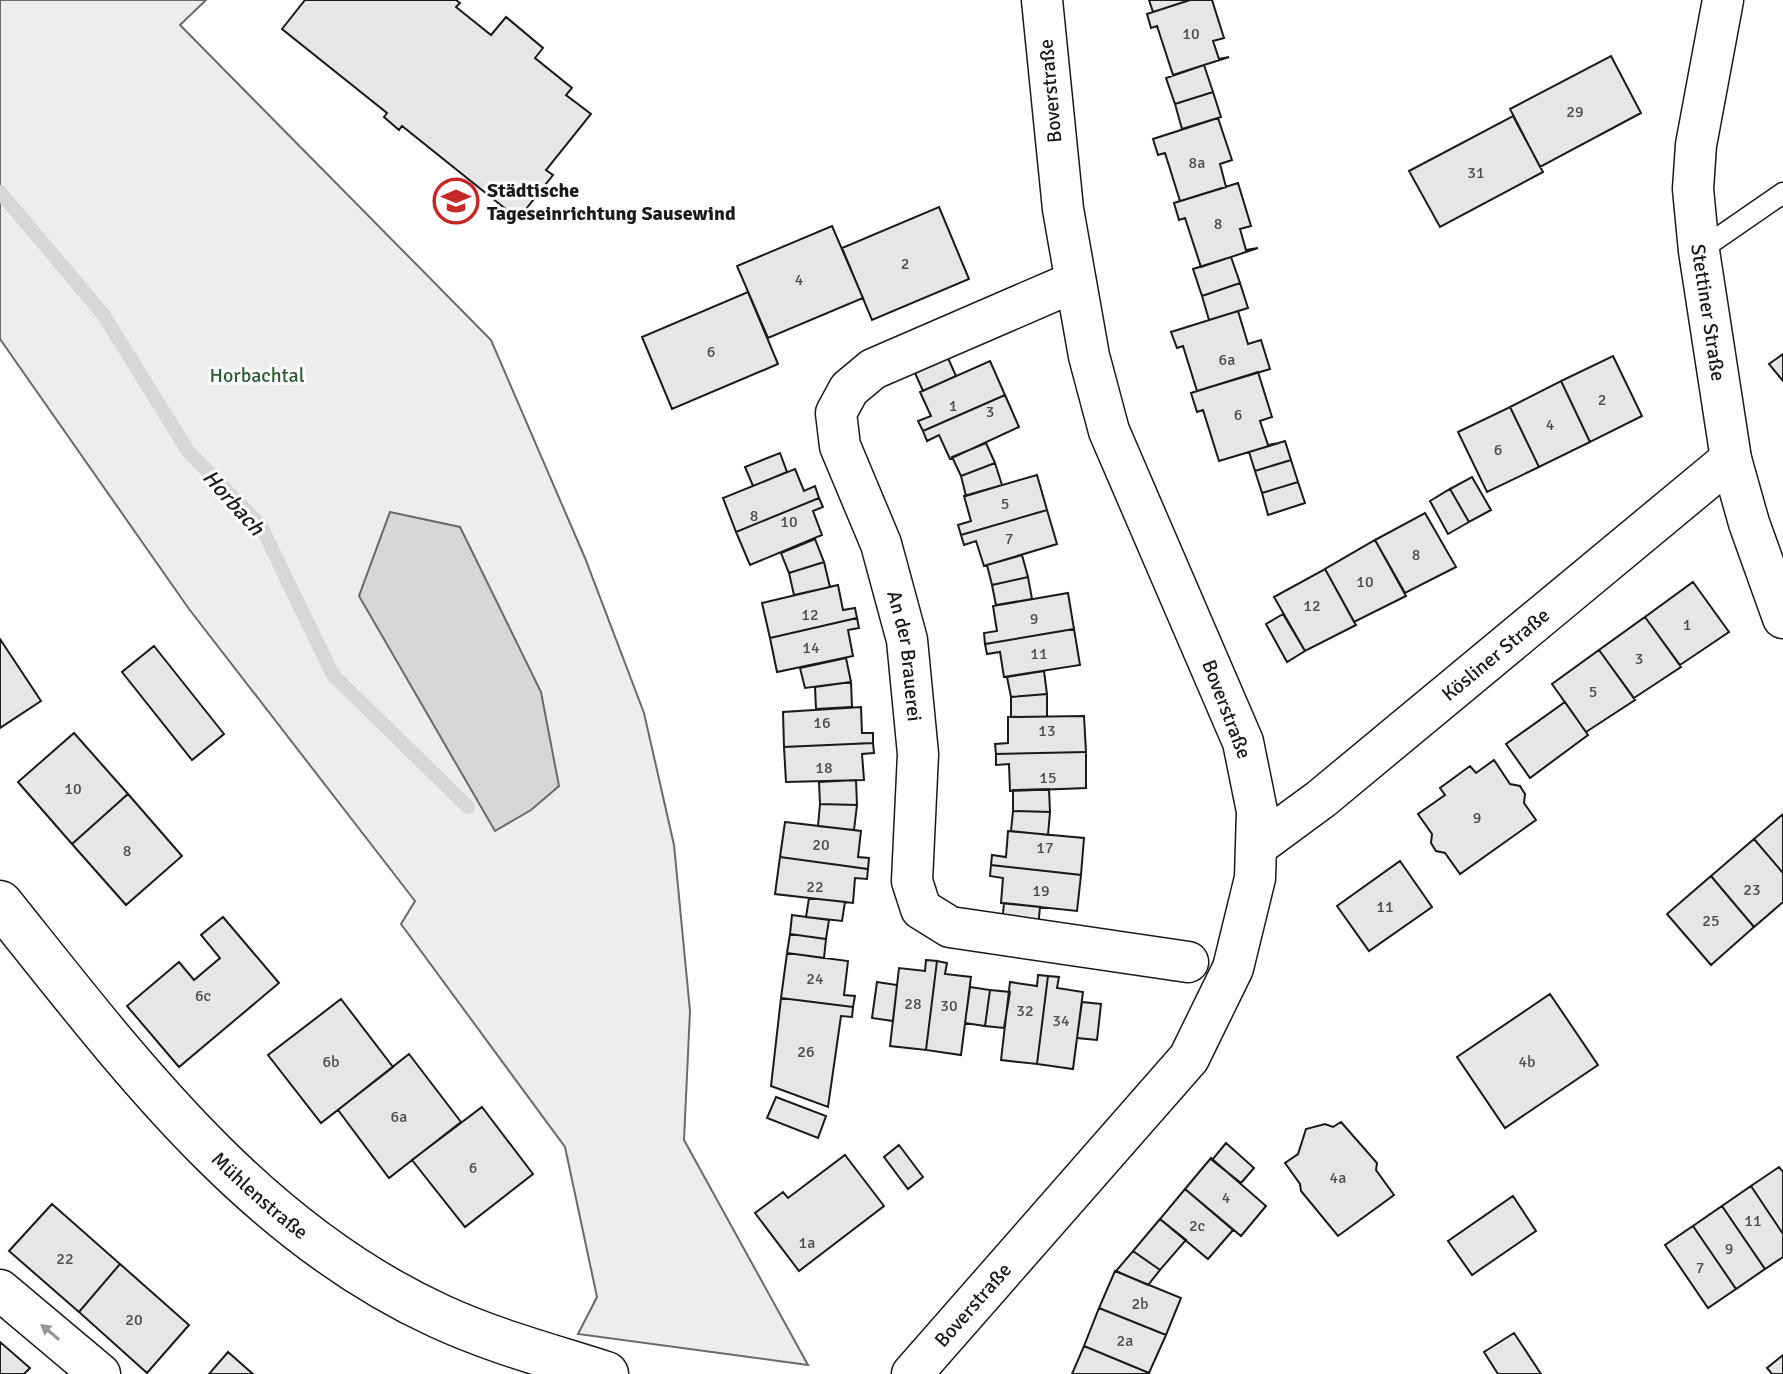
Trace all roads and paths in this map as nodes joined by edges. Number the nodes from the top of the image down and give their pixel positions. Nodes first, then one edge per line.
1 (1042, 0) edge
2 (1723, 0) edge
3 (1783, 193) edge
4 (1699, 251) junction
5 (1074, 282) junction
6 (1731, 459) junction
7 (1783, 618) edge
8 (1257, 846) junction
9 (0, 903) edge
10 (1188, 962) dead end
11 (0, 1290) edge
12 (100, 1374) edge
13 (606, 1374) edge
14 (912, 1374) edge

1 - 5 street, Boverstraße
2 - 4 street, Stettiner Straße
3 - 4 lane
4 - 6 street, Stettiner Straße
5 - 8 street, Boverstraße
5 - 10 street, An der Brauerei
6 - 7 street, Stettiner Straße
6 - 8 street, Kösliner Straße
8 - 14 street, Boverstraße
9 - 13 street, Mühlenstraße
12 -> 11 street

